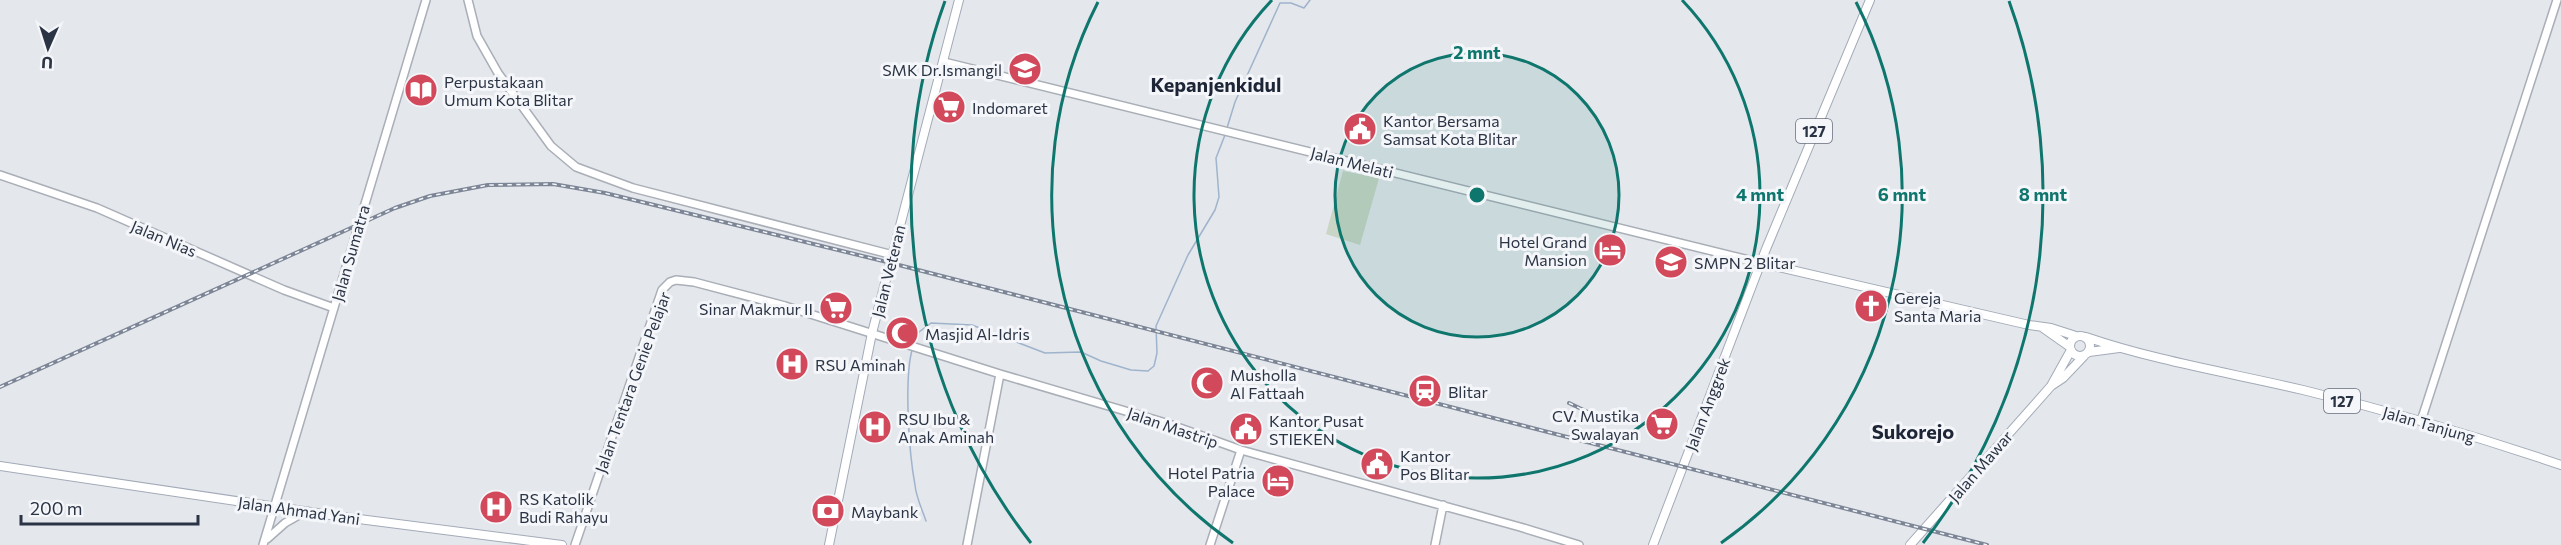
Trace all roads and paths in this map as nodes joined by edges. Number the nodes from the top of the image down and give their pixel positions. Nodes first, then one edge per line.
1 (426, 0) edge
2 (468, 0) edge
3 (959, 0) edge
4 (1870, 0) edge
5 (2557, 0) edge
6 (944, 62) junction
7 (0, 175) edge
8 (892, 255) junction
9 (1761, 263) junction
10 (327, 306) junction
11 (2042, 327) junction
12 (872, 333) junction
13 (2076, 336) junction
14 (2086, 337) junction
15 (2120, 348) junction
16 (2070, 349) junction
17 (2086, 354) junction
18 (999, 374) junction
19 (2051, 386) junction
20 (2421, 421) junction
21 (1241, 450) junction
22 (2561, 465) edge
23 (0, 466) edge
24 (1443, 506) junction
25 (276, 507) junction
26 (306, 511) junction
27 (264, 543) edge
28 (562, 545) edge
29 (575, 545) edge
30 (829, 545) edge
31 (967, 545) edge
32 (1210, 545) edge
33 (1435, 545) edge
34 (1579, 545) edge
35 (1653, 545) edge
36 (1910, 545) edge

1 - 10 main road, Jalan Sumatra
2 - 8 main road
3 - 6 main road, Jalan Veteran
4 - 9 main road, 127
5 - 20 main road
6 - 8 main road, Jalan Veteran
6 - 9 main road, Jalan Melati
7 - 10 main road, Jalan Nias
8 - 12 main road, Jalan Veteran
9 - 11 main road, 127
9 - 35 main road, Jalan Anggrek
10 - 25 main road, Jalan Sumatra
11 - 13 main road, 127
11 - 16 main road, 127
12 - 18 main road, Jalan Mastrip
12 - 29 main road, Jalan Tentara Genie Pelajar
12 - 30 main road, Jalan Veteran
13 - 14 main road, 127
13 - 16 main road
14 - 15 main road, Jalan Tanjung / 127
14 - 17 main road
15 - 17 main road, Jalan Tanjung / 127
15 - 20 main road, Jalan Tanjung / 127
16 - 17 main road, 127
16 - 19 main road, Jalan Mawar
17 - 19 main road, Jalan Mawar
18 - 21 main road, Jalan Mastrip
18 - 31 main road
19 - 36 main road, Jalan Mawar
20 - 22 main road, Jalan Tanjung / 127
21 - 24 main road, Jalan Mastrip
21 - 32 main road
23 - 25 main road, Jalan Ahmad Yani
24 - 33 main road
24 - 34 main road, Jalan Mastrip
25 - 26 main road, Jalan Ahmad Yani
25 - 27 main road, Jalan Sumatra
26 - 27 main road
26 - 28 main road, Jalan Ahmad Yani

